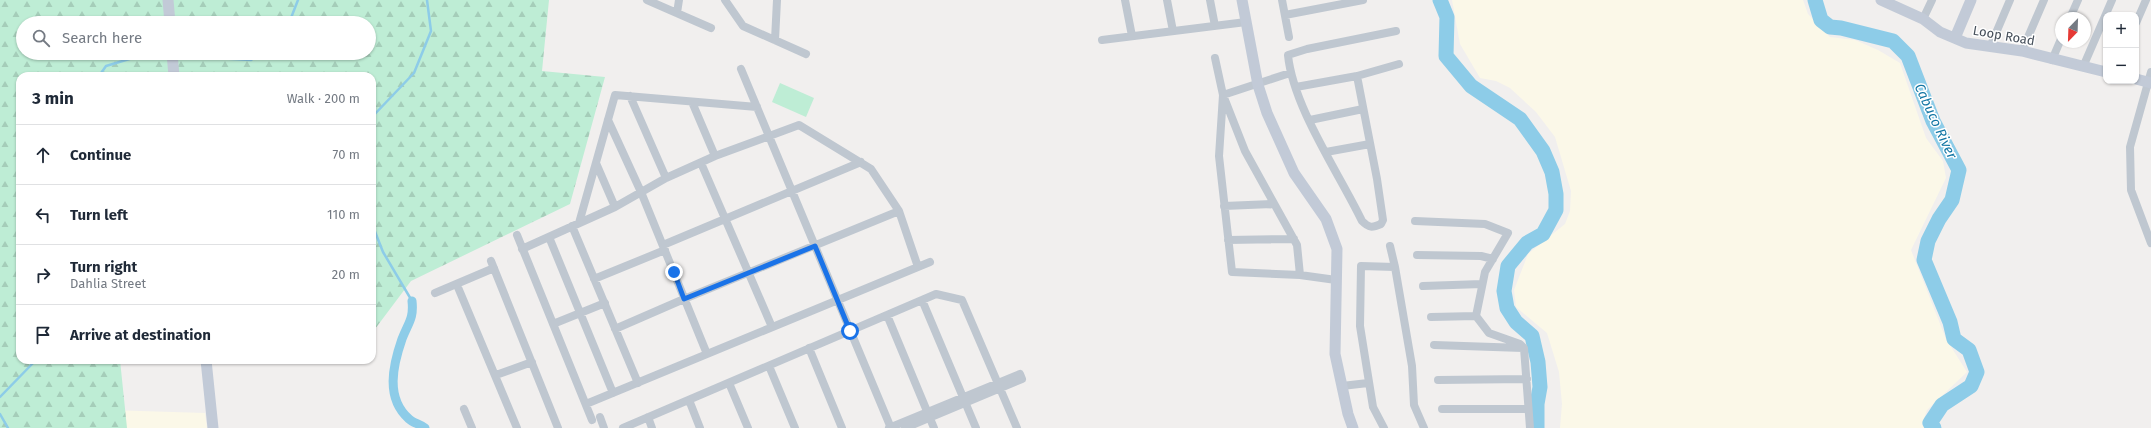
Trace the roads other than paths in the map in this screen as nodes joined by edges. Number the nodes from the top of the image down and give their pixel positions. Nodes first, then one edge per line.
1 (168, 0) edge
2 (647, 0) edge
3 (678, 0) edge
4 (725, 0) edge
5 (776, 0) edge
6 (1125, 0) edge
7 (1167, 0) edge
8 (1210, 0) edge
9 (1242, 0) edge
10 (1282, 0) edge
11 (1363, 0) edge
12 (1881, 0) edge
13 (1932, 0) edge
14 (1971, 0) edge
15 (2010, 0) edge
16 (2044, 0) edge
17 (2078, 0) edge
18 (2112, 0) edge
19 (2146, 0) edge
20 (1896, 3) edge
21 (2073, 12) edge
22 (677, 13) junction
23 (1285, 15) junction
24 (169, 16) edge
25 (2139, 16) edge
26 (1924, 19) junction
27 (1246, 22) junction
28 (1215, 26) junction
29 (711, 28) dead end
30 (1173, 31) junction
31 (1396, 31) dead end
32 (1132, 36) junction
33 (1289, 37) dead end
34 (1955, 38) junction
35 (775, 40) junction
36 (1102, 40) dead end
37 (1990, 47) junction
38 (2057, 48) edge
39 (2022, 51) junction
40 (806, 54) dead end
41 (1215, 58) dead end
42 (173, 60) edge
43 (2052, 60) junction
44 (1399, 64) dead end
45 (2083, 67) junction
46 (741, 69) dead end
47 (2103, 71) edge
48 (174, 72) edge
49 (1290, 73) junction
50 (1356, 76) junction
51 (2146, 79) edge
52 (1258, 85) junction
53 (1296, 86) junction
54 (1223, 95) junction
55 (630, 96) junction
56 (692, 102) junction
57 (757, 107) junction
58 (1363, 109) junction
59 (608, 120) junction
60 (1310, 120) junction
61 (769, 135) junction
62 (1370, 144) junction
63 (1326, 152) junction
64 (715, 156) junction
65 (861, 162) junction
66 (596, 163) junction
67 (701, 163) junction
68 (666, 178) junction
69 (641, 192) junction
70 (792, 192) junction
71 (1274, 204) junction
72 (615, 206) junction
73 (1224, 206) junction
74 (899, 211) junction
75 (726, 219) junction
76 (1415, 221) dead end
77 (575, 225) junction
78 (516, 236) dead end
79 (549, 237) junction
80 (1294, 239) junction
81 (1228, 240) junction
82 (2151, 243) edge
83 (815, 246) junction
84 (1390, 246) dead end
85 (664, 248) junction
86 (522, 249) junction
87 (1417, 255) dead end
88 (1493, 259) junction
89 (930, 262) dead end
90 (918, 266) junction
91 (1395, 267) junction
92 (749, 273) junction
93 (1300, 275) junction
94 (594, 279) junction
95 (1336, 280) junction
96 (1482, 284) junction
97 (457, 285) junction
98 (1423, 286) dead end
99 (435, 293) dead end
100 (684, 299) junction
101 (838, 300) junction
102 (922, 300) junction
103 (604, 303) junction
104 (580, 313) junction
105 (887, 315) junction
106 (1476, 316) junction
107 (1431, 317) dead end
108 (553, 324) junction
109 (772, 327) junction
110 (615, 329) junction
111 (850, 331) junction
112 (1434, 344) dead end
113 (809, 348) junction
114 (1524, 348) junction
115 (707, 354) junction
116 (532, 362) junction
117 (206, 364) edge
118 (768, 366) junction
119 (496, 375) junction
120 (1527, 379) junction
121 (1438, 380) dead end
122 (638, 383) junction
123 (729, 383) junction
124 (1368, 383) junction
125 (1000, 385) junction
126 (1342, 386) junction
127 (613, 393) junction
128 (689, 400) junction
129 (964, 400) junction
130 (586, 404) junction
131 (464, 408) dead end
132 (1442, 409) dead end
133 (1528, 409) junction
134 (928, 415) junction
135 (648, 417) junction
136 (213, 428) edge
137 (472, 428) edge
138 (517, 428) edge
139 (558, 428) edge
140 (604, 428) edge
141 (623, 428) edge
142 (652, 428) edge
143 (700, 428) edge
144 (748, 428) edge
145 (795, 428) edge
146 (842, 428) edge
147 (890, 428) edge
148 (905, 428) edge
149 (934, 428) edge
150 (976, 428) edge
151 (1017, 428) edge
152 (1354, 428) edge
153 (1384, 428) edge
154 (1424, 428) edge
155 (1530, 428) edge

1 - 24 street
2 - 22 street
3 - 22 street
4 - 35 street
5 - 35 street
6 - 32 street
7 - 30 street
8 - 28 street
9 - 27 street
10 - 23 street
11 - 23 street
12 - 20 street, Loop Road
13 - 26 street
14 - 34 street
15 - 37 street
16 - 39 street
17 - 21 street
18 - 45 street
19 - 25 street
20 - 26 street, Loop Road
22 - 29 street
23 - 33 street
26 - 34 street, Loop Road
27 - 28 street
27 - 52 street
28 - 30 street
30 - 32 street
31 - 49 street
32 - 36 street
34 - 37 street, Loop Road
35 - 40 street
37 - 39 street, Loop Road
38 - 43 street
39 - 43 street, Loop Road
41 - 54 street
42 - 48 street
43 - 45 street, Loop Road
44 - 50 street
45 - 47 street, Loop Road
46 - 57 street
49 - 52 street
49 - 53 street
50 - 53 street
50 - 58 street
51 - 82 street
52 - 54 street
52 - 95 street
53 - 60 street
54 - 71 street
54 - 73 street
55 - 56 street
55 - 59 street
55 - 68 street
56 - 57 street
56 - 64 street
57 - 61 street
58 - 60 street
58 - 62 street
59 - 66 street
59 - 69 street
60 - 63 street
61 - 64 street
61 - 65 street
61 - 70 street
62 - 63 street
62 - 63 street
64 - 67 street
65 - 70 street
65 - 74 street
66 - 72 street
66 - 77 street
67 - 68 street
67 - 75 street
68 - 69 street
69 - 72 street
69 - 85 street
70 - 75 street
70 - 83 street
71 - 73 street
71 - 80 street
72 - 77 street
73 - 81 street
74 - 83 street
74 - 90 street
75 - 85 street
75 - 92 street
76 - 88 street
77 - 79 street
77 - 94 street
78 - 86 street
79 - 86 street
79 - 104 street
80 - 81 street
80 - 93 street
81 - 93 street
83 - 92 street
83 - 101 street
84 - 91 street
85 - 94 street
85 - 100 street
86 - 108 street
87 - 88 street
88 - 96 street
89 - 90 street
90 - 101 street
91 - 124 street
91 - 154 street
92 - 100 street
92 - 109 street
93 - 95 street
94 - 103 street
95 - 126 street
96 - 98 street
96 - 106 street
97 - 99 street
97 - 116 street
97 - 119 street
100 - 110 street
100 - 115 street
101 - 109 street
101 - 111 street
102 - 105 street
102 - 125 street
102 - 129 street
103 - 104 street
103 - 110 street
104 - 108 street
104 - 127 street
105 - 111 street
105 - 134 street
106 - 107 street
106 - 114 street
108 - 130 street
109 - 115 street
110 - 122 street
111 - 113 street
111 - 147 street
112 - 114 street
113 - 118 street
113 - 146 street
114 - 120 street
115 - 122 street
116 - 119 street
116 - 139 street
117 - 136 street
118 - 123 street
118 - 145 street
119 - 138 street
120 - 121 street
120 - 133 street
122 - 127 street
123 - 128 street
123 - 144 street
124 - 126 street
124 - 153 street
125 - 129 street
125 - 151 street
126 - 152 street
127 - 130 street
128 - 135 street
128 - 143 street
129 - 134 street
129 - 150 street
130 - 140 street
131 - 137 street
132 - 133 street
133 - 155 street
134 - 147 street
134 - 148 street
134 - 149 street
135 - 141 street
135 - 142 street

